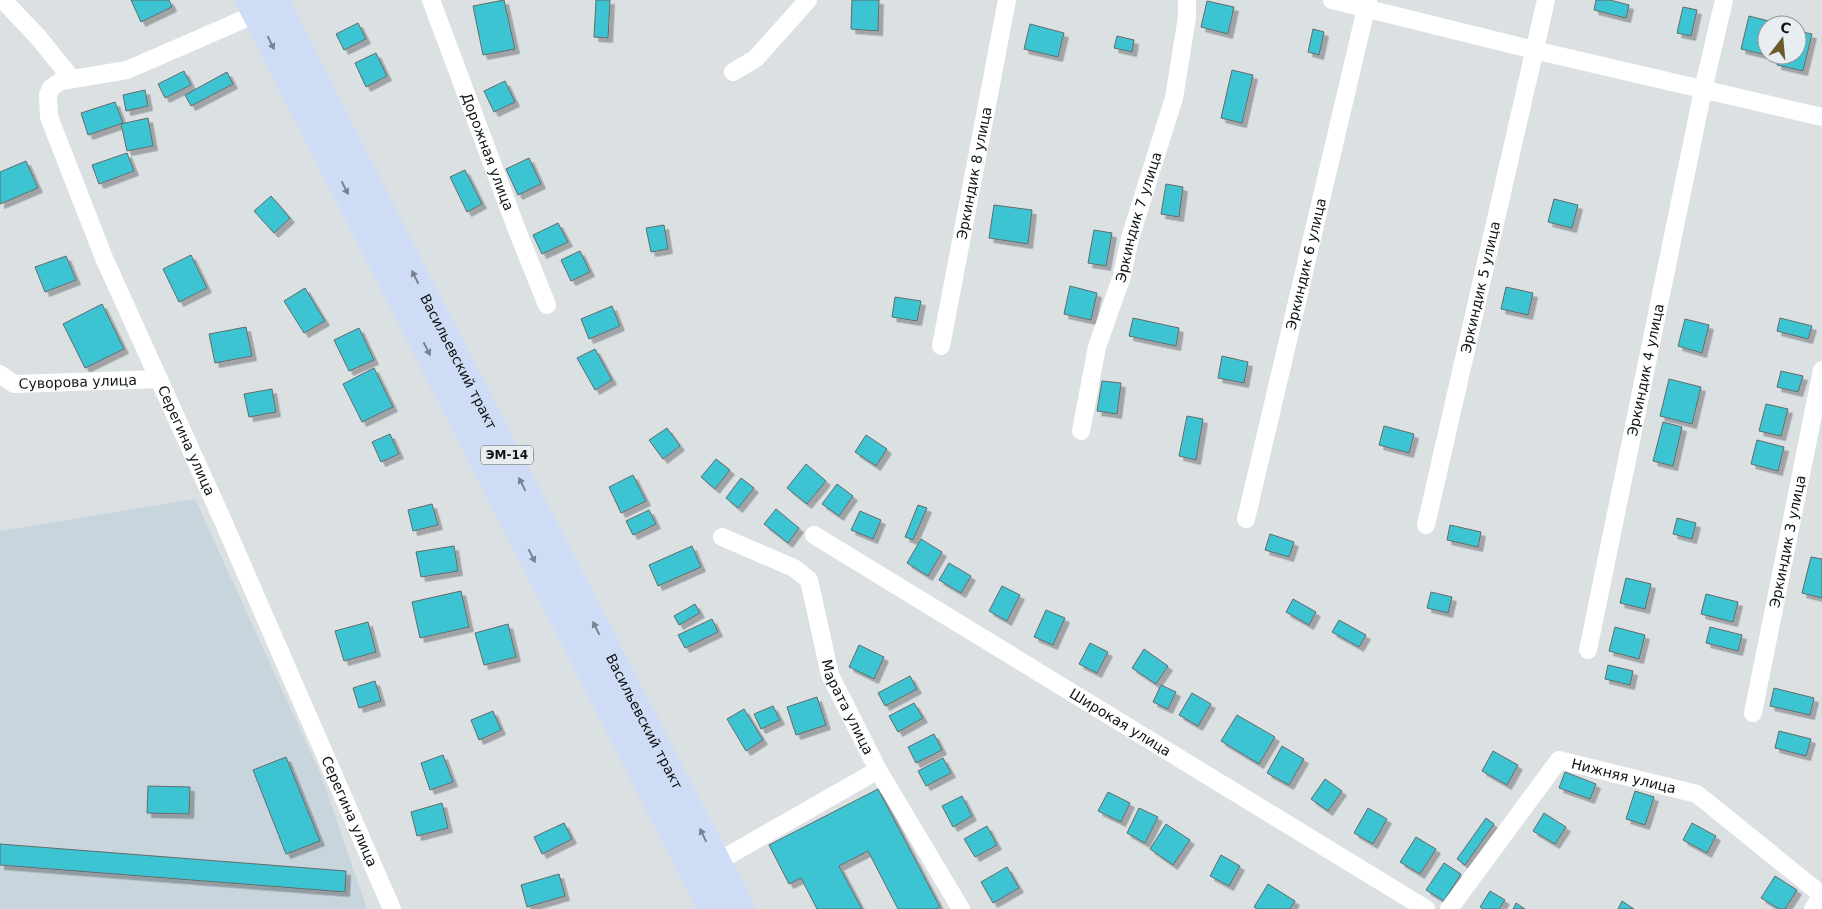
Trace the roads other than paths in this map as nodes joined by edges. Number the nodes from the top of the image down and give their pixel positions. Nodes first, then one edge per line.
1 (3, 0) edge
2 (430, 0) edge
3 (808, 0) edge
4 (1007, 0) edge
5 (1188, 0) edge
6 (1332, 0) edge
7 (1546, 0) edge
8 (1724, 0) edge
9 (1367, 4) edge
10 (260, 5) edge
11 (1534, 50) junction
12 (732, 72) dead end
13 (72, 79) junction
14 (1703, 90) junction
15 (1822, 117) edge
16 (547, 305) dead end
17 (941, 346) dead end
18 (1822, 370) edge
19 (0, 374) edge
20 (159, 379) junction
21 (1081, 431) dead end
22 (1246, 519) dead end
23 (1426, 525) dead end
24 (814, 535) dead end
25 (722, 537) dead end
26 (1588, 650) dead end
27 (1753, 714) dead end
28 (878, 770) junction
29 (717, 862) junction
30 (392, 909) edge
31 (712, 909) edge
32 (742, 909) edge
33 (960, 909) edge
34 (1426, 909) edge
35 (1449, 909) edge
36 (1813, 909) edge

1 - 13 street
2 - 16 street, Дорожная улица
3 - 12 street
4 - 17 street, Эркиндик 8 улица
5 - 21 street, Эркиндик 7 улица
6 - 9 street
7 - 11 street, Эркиндик 5 улица
8 - 14 street, Эркиндик 4 улица
9 - 11 street
9 - 22 street, Эркиндик 6 улица
10 - 13 street
29 -> 10 main road, Васильевский тракт / ЭМ-14
10 -> 31 main road, Васильевский тракт / ЭМ-14
11 - 14 street
11 - 23 street, Эркиндик 5 улица
13 - 20 street, Серегина улица
14 - 15 street
14 - 26 street, Эркиндик 4 улица
18 - 27 street, Эркиндик 3 улица
19 - 20 street, Суворова улица
20 - 30 street, Серегина улица
24 - 34 street, Широкая улица
25 - 28 street, Марата улица
28 - 29 street
28 - 33 street, Марата улица
29 - 32 main road, Васильевский тракт / ЭМ-14
35 - 36 street, Нижняя улица

